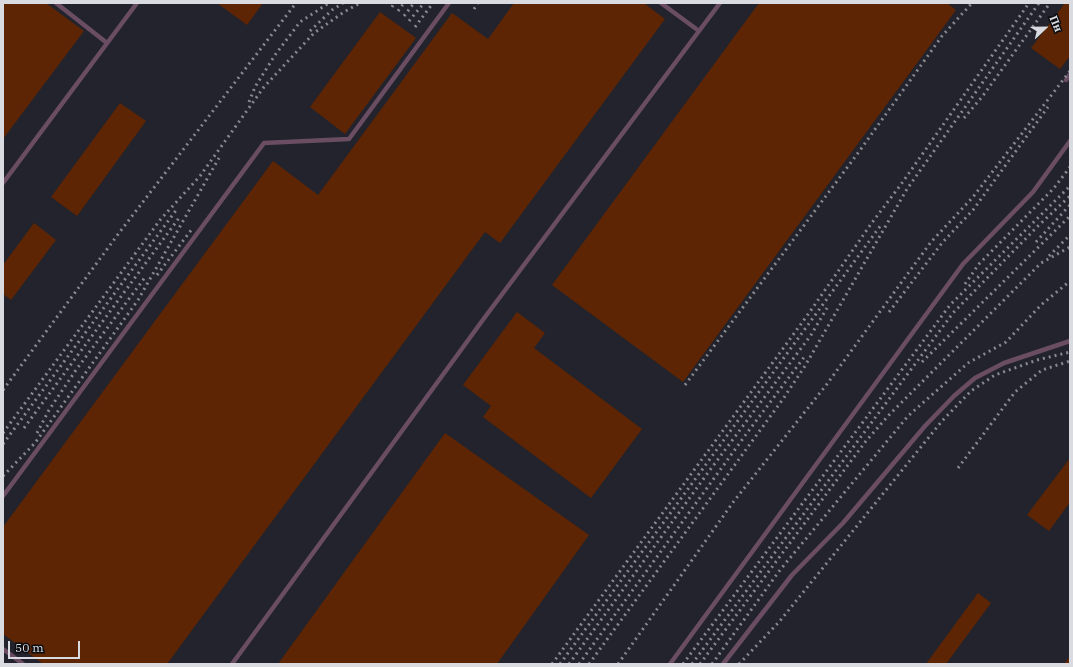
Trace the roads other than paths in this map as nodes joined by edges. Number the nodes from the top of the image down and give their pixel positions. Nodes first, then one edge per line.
1 (56, 3) edge
2 (137, 3) edge
3 (449, 3) edge
4 (661, 3) edge
5 (720, 3) edge
6 (699, 31) junction
7 (107, 43) junction
8 (1070, 74) edge
9 (1066, 80) dead end
10 (1070, 141) edge
11 (3, 184) edge
12 (1070, 341) edge
13 (3, 496) edge
14 (3, 649) edge
15 (23, 664) edge
16 (232, 664) edge
17 (670, 664) edge
18 (723, 664) edge

1 - 7 lane
2 - 7 lane
3 - 13 lane
4 - 6 lane
5 - 6 lane
6 - 16 lane
7 - 11 lane
8 - 9 lane
10 - 17 lane
12 - 18 lane
14 - 15 lane

